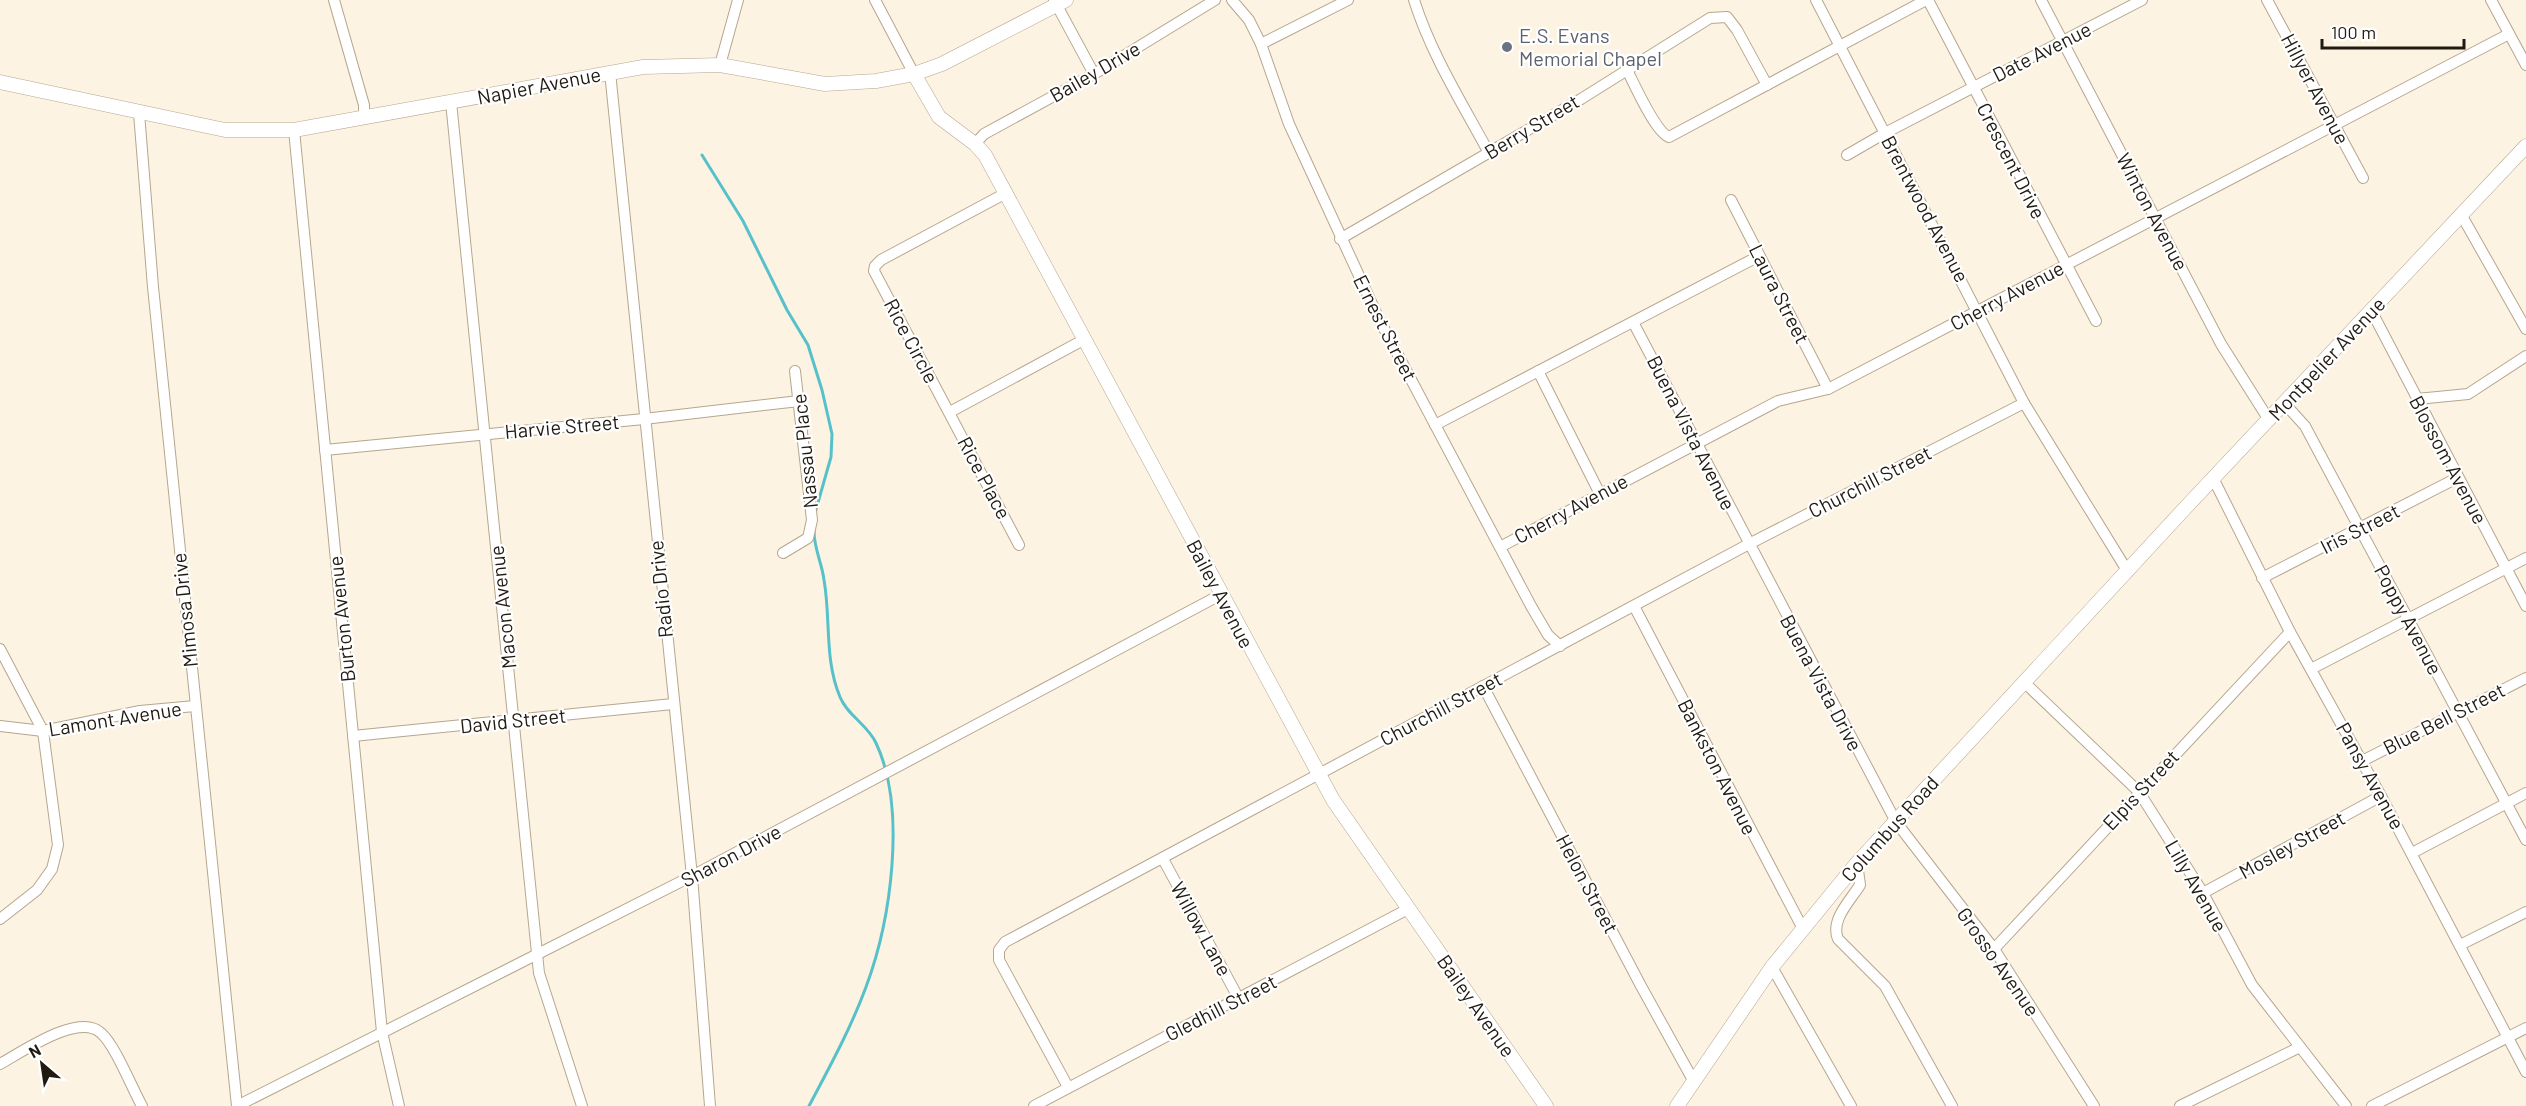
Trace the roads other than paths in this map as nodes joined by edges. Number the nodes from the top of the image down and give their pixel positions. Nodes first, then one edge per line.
1 (334, 0) edge
2 (738, 0) edge
3 (875, 0) edge
4 (1215, 0) edge
5 (1232, 0) edge
6 (1348, 0) edge
7 (1414, 0) edge
8 (1816, 0) edge
9 (1927, 0) edge
10 (2042, 0) edge
11 (2142, 0) edge
12 (2267, 0) edge
13 (2492, 0) edge
14 (1058, 2) edge
15 (2509, 34) junction
16 (2063, 41) junction
17 (1261, 44) junction
18 (1839, 45) junction
19 (720, 64) junction
20 (2526, 65) edge
21 (1626, 68) junction
22 (610, 72) junction
23 (914, 74) junction
24 (1094, 74) junction
25 (0, 82) edge
26 (1767, 85) junction
27 (1973, 88) junction
28 (451, 102) junction
29 (139, 113) junction
30 (364, 119) junction
31 (2334, 126) junction
32 (294, 130) junction
33 (1885, 133) junction
34 (975, 144) junction
35 (2526, 146) edge
36 (1489, 153) junction
37 (1847, 155) dead end
38 (2363, 178) dead end
39 (1006, 193) junction
40 (1731, 200) dead end
41 (2462, 216) junction
42 (2155, 219) junction
43 (1340, 239) junction
44 (1760, 256) junction
45 (2065, 265) junction
46 (1978, 312) junction
47 (2372, 312) junction
48 (2096, 321) dead end
49 (1633, 322) junction
50 (2526, 329) edge
51 (1085, 339) junction
52 (2526, 356) edge
53 (795, 371) dead end
54 (1538, 371) junction
55 (1828, 389) junction
56 (2417, 399) junction
57 (799, 401) junction
58 (2024, 403) junction
59 (2285, 404) junction
60 (950, 412) junction
61 (644, 419) junction
62 (2270, 420) junction
63 (1435, 425) junction
64 (485, 434) junction
65 (1696, 444) junction
66 (325, 450) junction
67 (2457, 478) junction
68 (2214, 480) junction
69 (1600, 494) junction
70 (2360, 529) junction
71 (1749, 544) junction
72 (1019, 545) dead end
73 (1500, 547) junction
74 (783, 553) dead end
75 (2526, 558) edge
76 (2506, 569) junction
77 (2128, 572) junction
78 (2262, 578) junction
79 (1220, 595) junction
80 (1634, 606) junction
81 (2526, 606) edge
82 (2408, 621) junction
83 (2290, 632) junction
84 (1560, 646) junction
85 (0, 650) edge
86 (2311, 669) junction
87 (2526, 678) edge
88 (2025, 683) junction
89 (1483, 686) junction
90 (673, 704) junction
91 (195, 706) junction
92 (2456, 712) junction
93 (514, 721) junction
94 (0, 726) edge
95 (43, 731) junction
96 (353, 736) junction
97 (2362, 761) junction
98 (1320, 775) junction
99 (2139, 792) junction
100 (2526, 793) edge
101 (2381, 796) junction
102 (2506, 802) junction
103 (1896, 822) junction
104 (2526, 840) edge
105 (2412, 853) junction
106 (1163, 859) junction
107 (1857, 864) junction
108 (692, 876) junction
109 (2203, 893) junction
110 (1408, 909) junction
111 (2526, 912) edge
112 (0, 919) edge
113 (1802, 927) junction
114 (2460, 945) junction
115 (1994, 949) junction
116 (537, 955) junction
117 (1772, 966) junction
118 (1239, 999) junction
119 (2526, 1028) edge
120 (382, 1032) junction
121 (2508, 1038) junction
122 (2300, 1047) junction
123 (0, 1064) edge
124 (2526, 1072) edge
125 (1693, 1080) junction
126 (1068, 1087) junction
127 (142, 1106) edge
128 (237, 1106) edge
129 (399, 1106) edge
130 (582, 1106) edge
131 (710, 1106) edge
132 (1034, 1106) edge
133 (1546, 1106) edge
134 (1677, 1106) edge
135 (1851, 1106) edge
136 (1952, 1106) edge
137 (2094, 1106) edge
138 (2180, 1106) edge
139 (2346, 1106) edge
140 (2373, 1106) edge

1 - 30 street
2 - 19 street
3 - 23 street
4 - 24 street, Bailey Drive
5 - 17 street, Ernest Street
6 - 17 street
7 - 36 street
8 - 18 street, Brentwood Avenue
9 - 18 street
9 - 27 street, Crescent Drive
10 - 16 street, Winton Avenue
11 - 16 street, Date Avenue
12 - 31 street, Hillyer Avenue
13 - 15 street
14 - 23 street, Napier Avenue
14 - 24 street
15 - 20 street
15 - 31 street, Cherry Avenue
16 - 27 street, Date Avenue
16 - 42 street, Winton Avenue
17 - 43 street, Ernest Street
18 - 26 street
18 - 33 street, Brentwood Avenue
19 - 22 street, Napier Avenue
19 - 23 street, Napier Avenue
21 - 26 street
21 - 26 street, Berry Street
21 - 36 street, Berry Street
22 - 28 street, Napier Avenue
22 - 61 street, Radio Drive
23 - 34 street, Bailey Avenue
24 - 34 street, Bailey Drive
25 - 29 street, Napier Avenue
27 - 33 street, Date Avenue
27 - 45 street, Crescent Drive
28 - 30 street, Napier Avenue
28 - 64 street, Macon Avenue
29 - 32 street, Napier Avenue
29 - 91 street, Mimosa Drive
30 - 32 street, Napier Avenue
31 - 38 street, Hillyer Avenue
31 - 42 street, Cherry Avenue
32 - 66 street, Burton Avenue
33 - 37 street, Date Avenue
33 - 46 street, Brentwood Avenue
34 - 39 street, Bailey Avenue
35 - 41 street, Montpelier Avenue
36 - 43 street, Berry Street
39 - 51 street, Bailey Avenue
39 - 60 street, Rice Circle
40 - 44 street, Laura Street
41 - 47 street, Montpelier Avenue
41 - 50 street
42 - 45 street, Cherry Avenue
42 - 62 street, Winton Avenue
43 - 63 street, Ernest Street
44 - 49 street
44 - 55 street, Laura Street
45 - 46 street, Cherry Avenue
45 - 48 street, Crescent Drive
46 - 55 street, Cherry Avenue
46 - 58 street, Brentwood Avenue
47 - 56 street, Blossom Avenue
47 - 59 street, Montpelier Avenue
49 - 54 street
49 - 65 street, Buena Vista Avenue
51 - 60 street
51 - 79 street, Bailey Avenue
52 - 56 street
53 - 57 street, Nassau Place
54 - 63 street
54 - 69 street
55 - 65 street, Cherry Avenue
56 - 67 street, Blossom Avenue
57 - 61 street, Harvie Street
57 - 74 street, Nassau Place
58 - 71 street, Churchill Street
58 - 77 street, Brentwood Avenue
59 - 62 street, Montpelier Avenue
59 - 70 street, Poppy Avenue
60 - 72 street, Rice Place
61 - 64 street, Harvie Street
61 - 90 street, Radio Drive
62 - 68 street, Montpelier Avenue
63 - 73 street, Ernest Street
64 - 66 street, Harvie Street
64 - 93 street, Macon Avenue
65 - 69 street, Cherry Avenue
65 - 71 street, Buena Vista Avenue
66 - 96 street, Burton Avenue
67 - 70 street, Iris Street
67 - 76 street, Blossom Avenue
68 - 77 street, Montpelier Avenue
68 - 78 street, Pansy Avenue
69 - 73 street, Cherry Avenue
70 - 78 street, Iris Street
70 - 82 street, Poppy Avenue
71 - 80 street, Churchill Street
71 - 103 street, Buena Vista Drive
73 - 84 street, Ernest Street
75 - 76 street
76 - 81 street, Blossom Avenue
76 - 82 street
77 - 88 street, Columbus Road
78 - 83 street, Pansy Avenue
79 - 98 street, Bailey Avenue
79 - 108 street, Sharon Drive
80 - 84 street, Churchill Street
80 - 113 street, Bankston Avenue
82 - 86 street
82 - 92 street, Poppy Avenue
83 - 86 street, Pansy Avenue
83 - 99 street, Elpis Street
84 - 89 street, Churchill Street
85 - 95 street
86 - 97 street, Pansy Avenue
87 - 92 street, Blue Bell Street
88 - 99 street, Lilly Avenue
88 - 103 street, Columbus Road
89 - 98 street, Churchill Street
89 - 125 street, Helon Street
90 - 93 street, David Street
90 - 108 street, Radio Drive
91 - 95 street, Lamont Avenue
91 - 128 street, Mimosa Drive
92 - 97 street, Blue Bell Street
92 - 102 street, Poppy Avenue
93 - 96 street, David Street
93 - 116 street, Macon Avenue
94 - 95 street, Lamont Avenue
95 - 112 street
96 - 120 street, Burton Avenue
97 - 101 street, Pansy Avenue
98 - 106 street, Churchill Street
98 - 110 street, Bailey Avenue
99 - 109 street, Lilly Avenue
99 - 115 street, Elpis Street
100 - 102 street
101 - 105 street, Pansy Avenue
101 - 109 street, Mosley Street
102 - 104 street, Poppy Avenue
102 - 105 street
103 - 107 street, Columbus Road
103 - 115 street, Grosso Avenue
105 - 114 street, Pansy Avenue
106 - 118 street, Willow Lane
106 - 126 street, Churchill Street
107 - 113 street, Columbus Road
107 - 136 street
108 - 116 street, Sharon Drive
108 - 131 street, Radio Drive
109 - 122 street, Lilly Avenue
110 - 118 street, Gledhill Street
110 - 133 street, Bailey Avenue
111 - 114 street
113 - 117 street, Columbus Road
114 - 121 street, Pansy Avenue
115 - 137 street, Grosso Avenue
116 - 120 street, Sharon Drive
116 - 130 street, Macon Avenue
117 - 125 street, Columbus Road
117 - 135 street
118 - 126 street, Gledhill Street
119 - 121 street
120 - 128 street, Sharon Drive
120 - 129 street, Burton Avenue
121 - 124 street, Pansy Avenue
121 - 140 street
122 - 138 street
122 - 139 street, Lilly Avenue
123 - 127 street
125 - 134 street, Columbus Road
126 - 132 street, Gledhill Street

